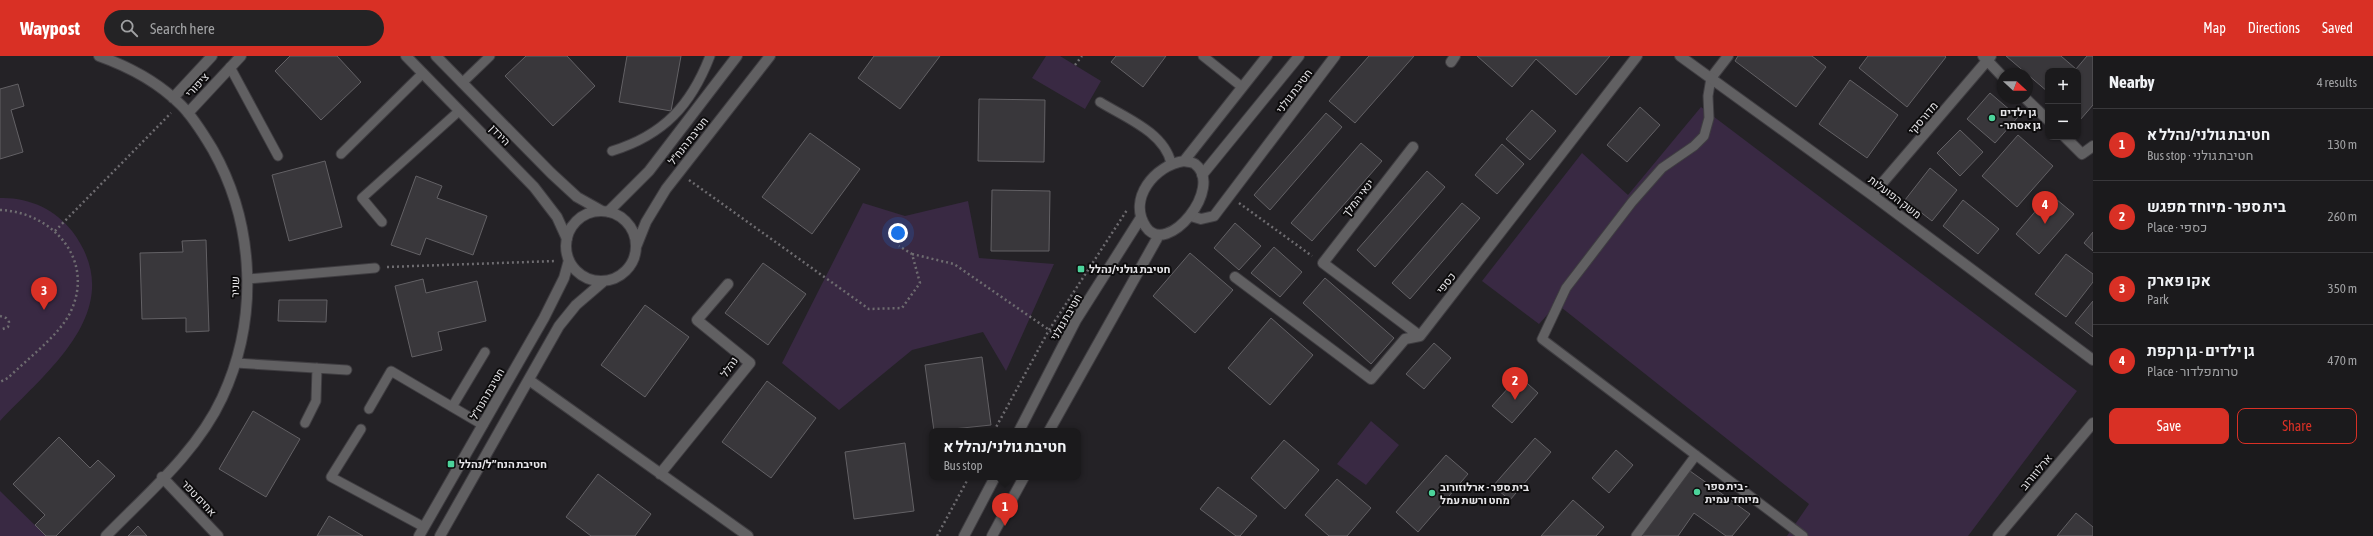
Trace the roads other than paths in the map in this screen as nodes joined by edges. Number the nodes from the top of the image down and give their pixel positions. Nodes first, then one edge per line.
1 (99, 56) edge
2 (212, 56) edge
3 (241, 56) edge
4 (406, 56) edge
5 (436, 56) edge
6 (490, 56) edge
7 (710, 56) edge
8 (737, 56) edge
9 (770, 56) edge
10 (1203, 56) edge
11 (1267, 56) edge
12 (1299, 56) edge
13 (1335, 56) edge
14 (1637, 56) edge
15 (1680, 56) edge
16 (1728, 56) edge
17 (1987, 58) edge
18 (230, 67) junction
19 (1997, 70) edge
20 (423, 73) junction
21 (1711, 78) junction
22 (462, 83) junction
23 (1242, 87) junction
24 (690, 95) junction
25 (176, 101) junction
26 (1100, 102) dead end
27 (701, 104) junction
28 (2031, 104) edge
29 (459, 110) junction
30 (188, 113) junction
31 (2045, 117) edge
32 (2068, 140) edge
33 (2093, 146) edge
34 (1413, 147) dead end
35 (612, 150) dead end
36 (341, 154) dead end
37 (278, 156) dead end
38 (1184, 161) junction
39 (1171, 163) junction
40 (1202, 175) junction
41 (1872, 196) junction
42 (605, 211) junction
43 (1191, 216) junction
44 (1140, 218) junction
45 (382, 222) dead end
46 (1159, 235) junction
47 (566, 239) junction
48 (636, 247) junction
49 (569, 260) junction
50 (375, 268) road end
51 (1235, 277) dead end
52 (248, 279) junction
53 (604, 280) junction
54 (728, 284) dead end
55 (1420, 336) junction
56 (485, 352) dead end
57 (2093, 360) edge
58 (236, 363) junction
59 (317, 368) junction
60 (347, 370) dead end
61 (529, 380) junction
62 (452, 407) junction
63 (369, 409) dead end
64 (305, 423) dead end
65 (2093, 423) edge
66 (483, 425) junction
67 (361, 428) dead end
68 (1021, 428) edge
69 (1051, 428) edge
70 (1696, 455) junction
71 (660, 474) junction
72 (162, 477) junction
73 (993, 480) edge
74 (1022, 480) edge
75 (422, 531) edge
76 (741, 534) edge
77 (106, 536) edge
78 (218, 536) edge
79 (440, 536) edge
80 (964, 536) edge
81 (992, 536) edge
82 (1636, 536) edge
83 (1804, 536) edge
84 (1998, 536) edge

1 - 25 street, שניר
2 - 25 street, ציפורי
3 - 18 street, ציפורי
4 - 20 street, הירדן
5 - 22 street, הירדן
6 - 22 lane
7 - 24 lane
8 - 27 street, חטיבת הנח״ל
9 - 48 street, חטיבת הנח״ל
10 - 23 lane
11 - 23 street
12 - 40 street, חטיבת גולני
13 - 43 street, חטיבת גולני
14 - 55 street, כספי
15 - 21 street, משק הפועלות
16 - 21 street
17 - 19 street
17 - 41 street, מדורסקי
18 - 30 street, ציפורי
18 - 37 lane
20 - 29 street, הירדן
20 - 36 lane
21 - 41 street, משק הפועלות
21 - 70 lane
22 - 42 street, הירדן
23 - 38 street
24 - 27 lane
24 - 35 lane
25 - 30 street, שניר
26 - 39 lane
27 - 42 street, חטיבת הנח״ל
28 - 31 street
29 - 45 lane
29 - 47 street, הירדן
30 - 52 street, שניר
32 - 33 street
34 - 55 street, ינאי המלך
38 - 39 street
38 - 40 street
39 - 44 street
40 - 43 street
41 - 57 street, משק הפועלות
42 - 47 street
42 - 48 street
43 - 46 street
44 - 46 street
44 - 68 street, חטיבת גולני
46 - 69 street
47 - 49 street
48 - 53 street
49 - 53 street
49 - 66 street, חטיבת הנח"ל
50 - 52 lane
51 - 55 street
52 - 58 street, שניר
53 - 61 street
54 - 71 street, נהלל
56 - 62 lane
58 - 59 lane
58 - 72 street, שניר
59 - 60 lane
59 - 64 lane
61 - 71 street
61 - 79 street
62 - 63 lane
62 - 66 lane
65 - 84 street, ארלוזורוב
66 - 75 street, חטיבת הנח"ל
67 - 75 lane
70 - 82 lane
70 - 83 lane
71 - 76 street
72 - 77 street, שניר
72 - 78 street, אחים טפר
73 - 80 street
74 - 81 street

